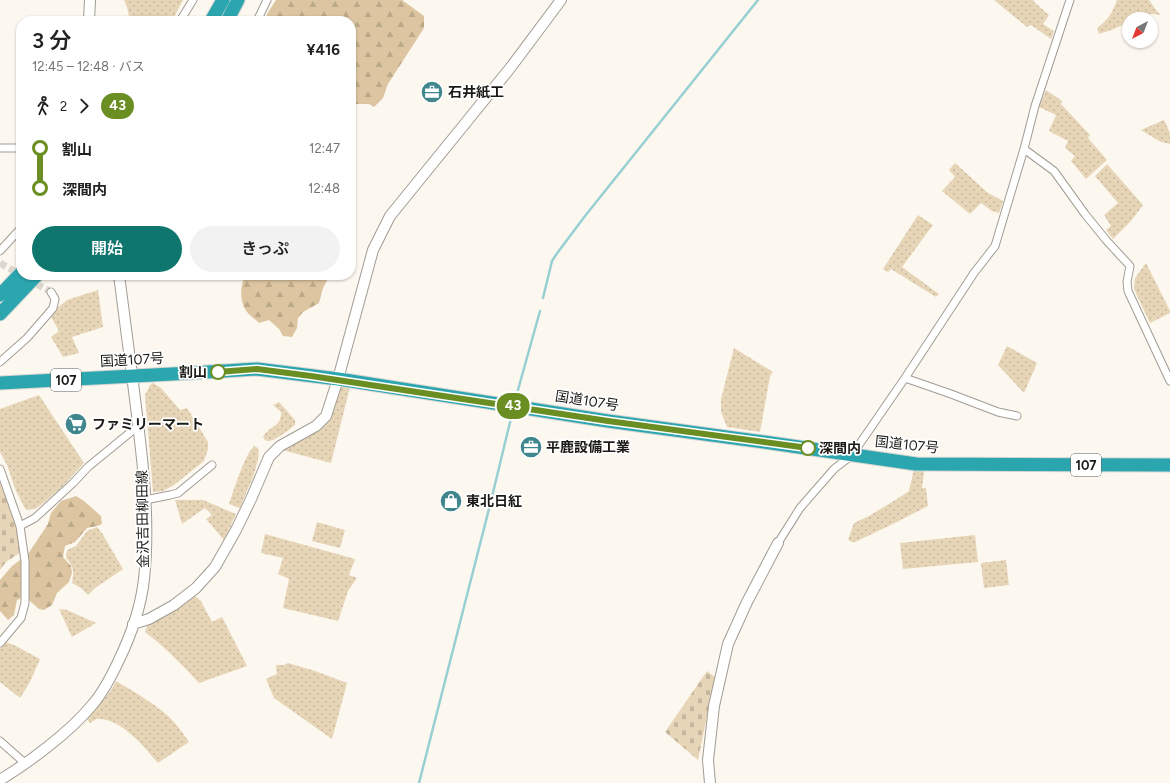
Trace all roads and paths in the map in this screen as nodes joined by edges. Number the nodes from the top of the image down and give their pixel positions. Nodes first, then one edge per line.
1 (90, 0) edge
2 (193, 0) edge
3 (223, 0) edge
4 (238, 0) edge
5 (267, 0) edge
6 (561, 0) edge
7 (1070, 0) edge
8 (89, 16) edge
9 (183, 16) edge
10 (214, 16) edge
11 (230, 16) edge
12 (259, 16) edge
13 (0, 148) edge
14 (16, 148) edge
15 (1024, 149) junction
16 (16, 233) edge
17 (0, 251) edge
18 (16, 278) edge
19 (32, 280) edge
20 (121, 280) edge
21 (51, 292) dead end
22 (0, 295) edge
23 (0, 314) edge
24 (0, 362) edge
25 (132, 376) junction
26 (905, 378) junction
27 (338, 379) junction
28 (1170, 382) edge
29 (0, 383) edge
30 (1017, 416) dead end
31 (138, 426) junction
32 (852, 455) junction
33 (212, 465) dead end
34 (1170, 465) edge
35 (0, 469) edge
36 (145, 500) junction
37 (20, 526) junction
38 (778, 543) joint
39 (133, 624) junction
40 (0, 643) edge
41 (0, 741) edge
42 (26, 764) junction
43 (0, 780) edge
44 (710, 783) edge

1 - 8 street
2 - 9 street
3 - 10 highway
4 - 11 highway
5 - 12 street
6 - 27 street
7 - 15 street
13 - 14 street
15 - 26 street
15 - 28 street
16 - 17 street
18 - 22 highway
19 - 23 highway
20 - 25 street, 金沢吉田柳田線
21 - 24 street
25 - 27 highway, 国道107号 / 107
25 - 29 highway, 国道107号 / 107
25 - 31 street, 金沢吉田柳田線
26 - 30 street
26 - 32 street
27 - 32 highway, 国道107号 / 107
27 - 39 street
31 - 36 street, 金沢吉田柳田線
31 - 37 street
32 - 34 highway, 国道107号 / 107
32 - 38 street
33 - 36 street
35 - 37 street
36 - 39 street, 金沢吉田柳田線
37 - 40 street
38 - 44 street
39 - 42 street, 金沢吉田柳田線
41 - 42 street
42 - 43 street, 金沢吉田柳田線

